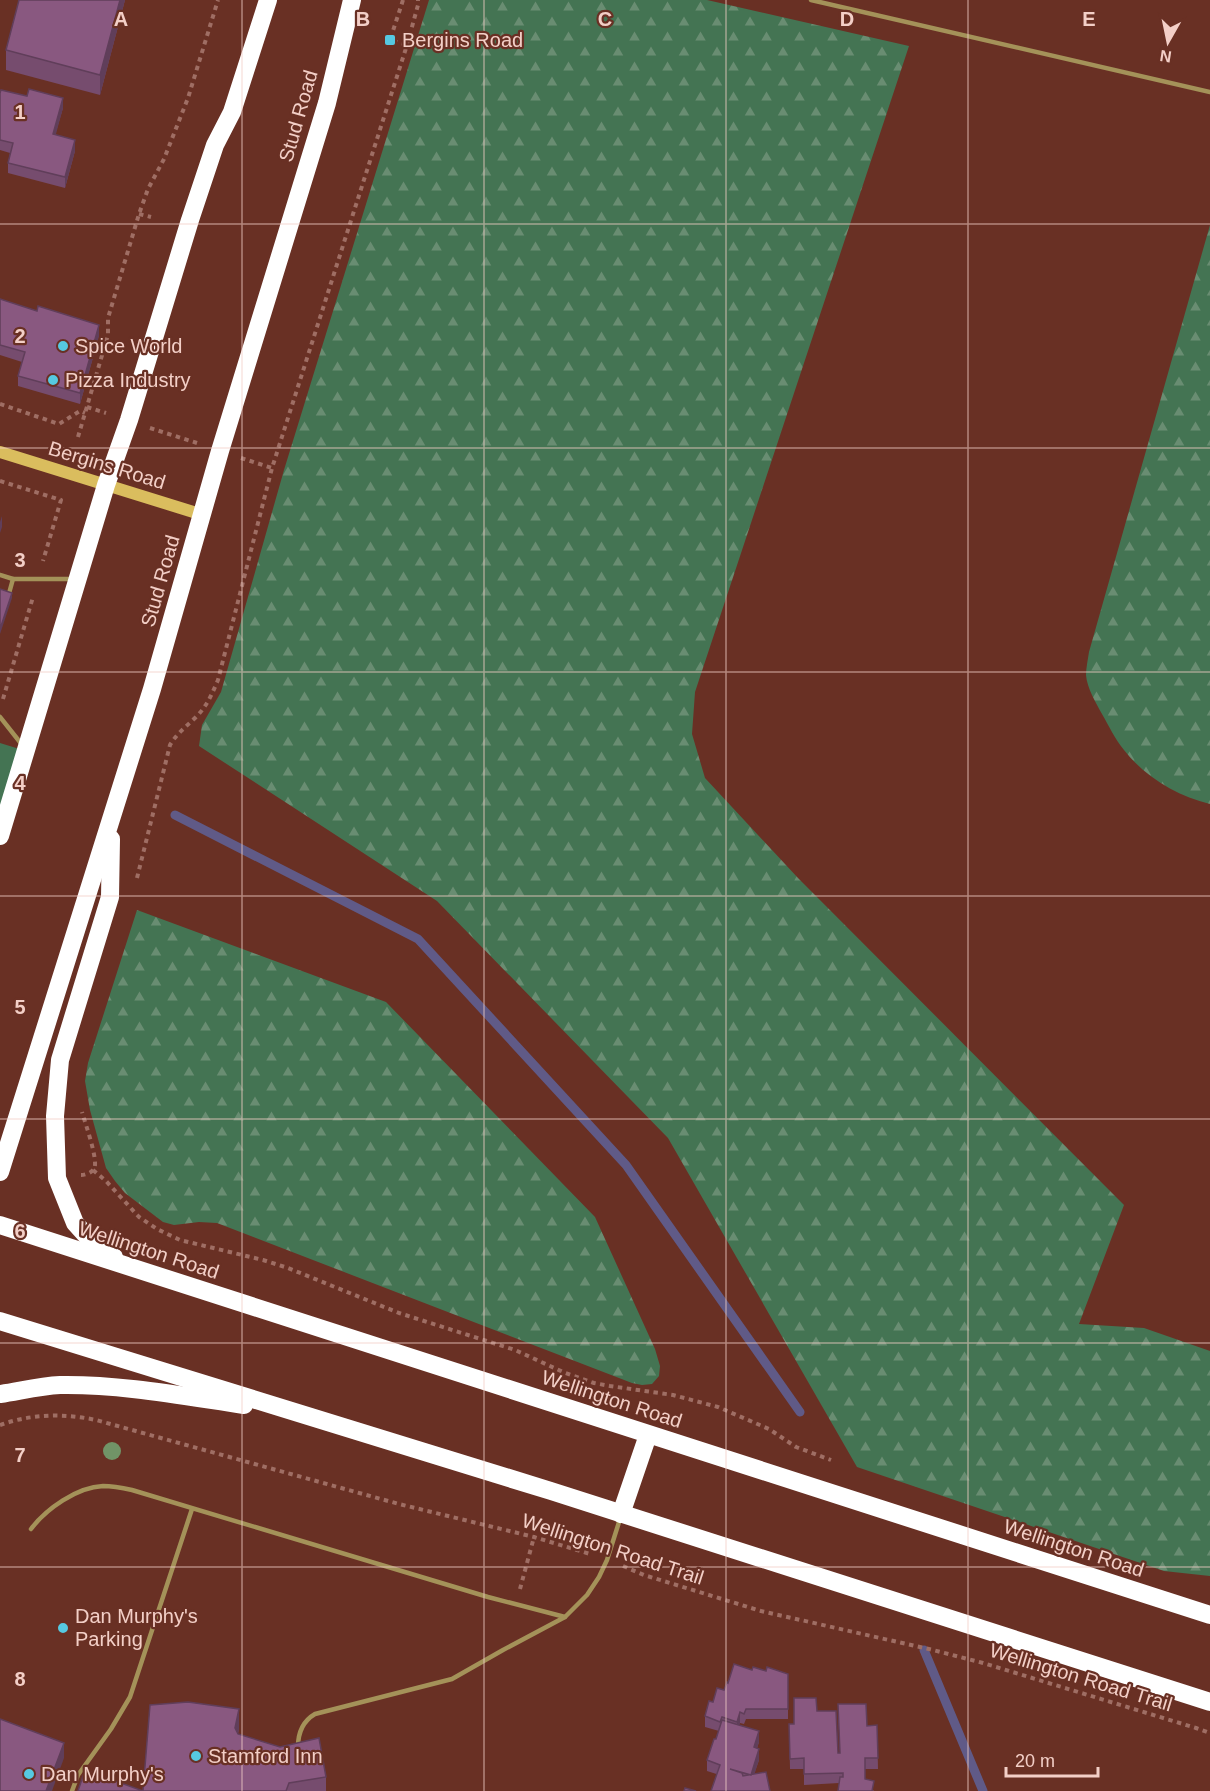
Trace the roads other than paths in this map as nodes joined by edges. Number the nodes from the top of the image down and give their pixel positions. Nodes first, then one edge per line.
1 (268, 0) edge
2 (352, 0) edge
3 (811, 0) edge
4 (1210, 92) edge
5 (0, 452) edge
6 (106, 485) junction
7 (203, 515) junction
8 (0, 575) edge
9 (13, 579) junction
10 (78, 579) junction
11 (7, 600) edge
12 (0, 717) edge
13 (26, 751) junction
14 (112, 817) junction
15 (0, 836) edge
16 (0, 1172) edge
17 (0, 1225) edge
18 (133, 1269) junction
19 (0, 1321) edge
20 (0, 1394) edge
21 (305, 1415) junction
22 (648, 1435) junction
23 (192, 1509) junction
24 (621, 1514) junction
25 (31, 1529) dead end
26 (1210, 1615) edge
27 (565, 1617) junction
28 (1210, 1702) edge
29 (298, 1757) edge
30 (72, 1791) edge

1 - 6 highway
2 - 7 highway, Stud Road
3 - 4 lane
5 - 6 main road, Bergins Road
6 - 7 main road, Bergins Road
6 - 10 highway
7 - 14 highway, Stud Road
8 - 9 lane
9 - 10 lane
9 - 11 lane
10 - 13 highway
12 - 13 lane
13 - 15 highway
14 - 16 highway, Stud Road
14 - 18 highway
17 - 18 highway, Wellington Road
18 - 22 highway, Wellington Road
19 - 21 highway
20 - 21 highway
21 - 24 highway
22 - 24 highway
22 - 26 highway, Wellington Road
23 - 25 lane
23 - 27 lane
23 - 30 lane
24 - 27 lane
24 - 28 highway
27 - 29 lane

